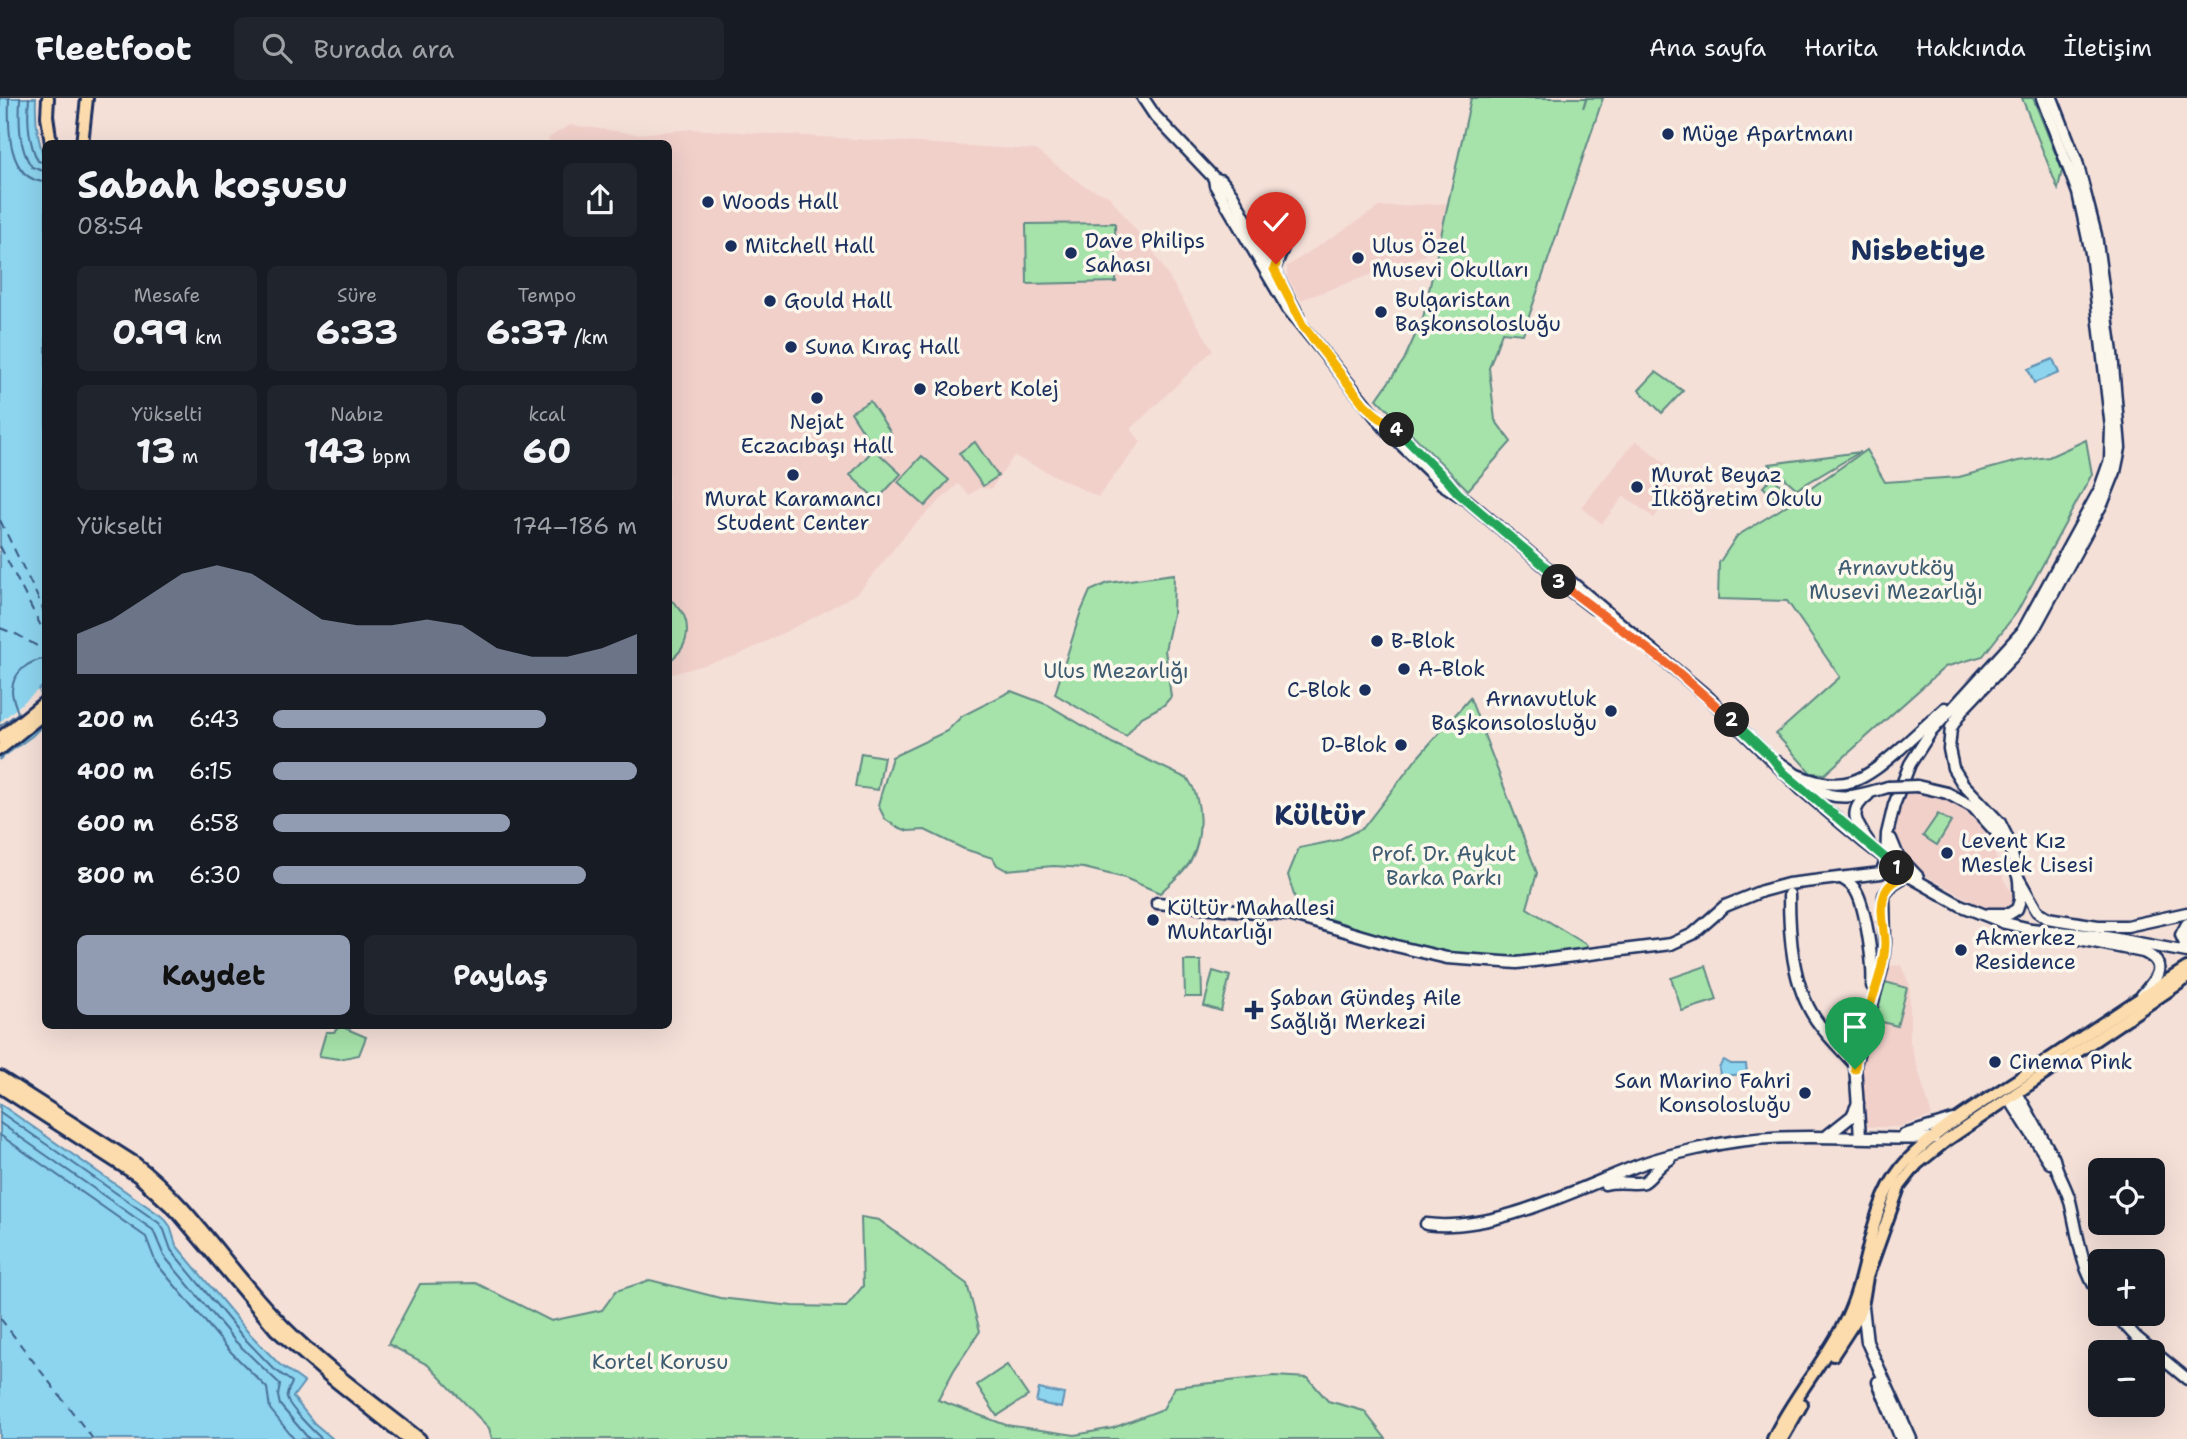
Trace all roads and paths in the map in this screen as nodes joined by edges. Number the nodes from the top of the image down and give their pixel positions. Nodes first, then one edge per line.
1 (48, 98) edge
2 (87, 98) edge
3 (1143, 98) edge
4 (2042, 98) edge
5 (2052, 98) edge
6 (50, 140) edge
7 (82, 140) edge
8 (1214, 178) junction
9 (1264, 251) junction
10 (1262, 264) junction
11 (1274, 269) junction
12 (1303, 326) junction
13 (1973, 687) junction
14 (42, 704) edge
15 (42, 715) edge
16 (0, 738) edge
17 (0, 749) edge
18 (1772, 758) junction
19 (1797, 775) junction
20 (1872, 792) junction
21 (1889, 828) junction
22 (2008, 845) junction
23 (1872, 847) junction
24 (1886, 860) junction
25 (1907, 875) junction
26 (1843, 879) junction
27 (2019, 880) junction
28 (1920, 882) junction
29 (1799, 883) junction
30 (1779, 886) junction
31 (1789, 894) junction
32 (1157, 903) dead end
33 (2187, 913) edge
34 (1981, 914) junction
35 (2187, 924) edge
36 (2031, 929) junction
37 (2187, 950) edge
38 (2187, 968) edge
39 (2187, 978) edge
40 (2136, 1002) junction
41 (1868, 1014) junction
42 (1855, 1065) junction
43 (0, 1077) edge
44 (0, 1087) edge
45 (2010, 1094) junction
46 (1858, 1102) junction
47 (1945, 1131) junction
48 (1828, 1135) junction
49 (1860, 1137) junction
50 (1897, 1138) junction
51 (1934, 1138) junction
52 (1909, 1139) junction
53 (1683, 1152) junction
54 (1913, 1155) junction
55 (1636, 1166) junction
56 (1651, 1174) junction
57 (1630, 1181) junction
58 (1593, 1185) junction
59 (186, 1217) junction
60 (1426, 1224) dead end
61 (2088, 1273) edge
62 (1861, 1297) junction
63 (1855, 1323) junction
64 (2126, 1326) edge
65 (1848, 1333) junction
66 (1860, 1335) junction
67 (2187, 1379) edge
68 (1905, 1437) edge
69 (408, 1439) edge
70 (420, 1439) edge
71 (1773, 1439) edge
72 (1782, 1439) edge

1 - 6 main road
2 - 7 main road
3 - 8 main road
4 - 13 main road
5 - 22 main road
8 - 9 main road
8 - 10 main road
9 - 10 main road
9 - 11 main road
9 - 11 main road
10 - 11 main road
10 - 12 main road
11 - 12 main road
12 - 18 main road
13 - 19 main road
13 - 21 main road
14 - 16 main road
15 - 17 main road
18 - 19 main road
18 - 23 main road
19 - 20 main road
20 - 22 main road, bridge
20 - 23 main road
21 - 24 main road
21 - 28 main road
22 - 27 main road
23 - 24 main road
24 - 25 main road
24 - 26 main road
25 - 28 main road
25 - 41 main road
26 - 29 main road
26 - 41 main road
27 - 33 main road
27 - 34 main road
28 - 34 main road
29 - 30 main road
29 - 31 main road
30 - 31 main road
30 - 32 main road
31 - 42 main road
34 - 36 main road
35 - 37 main road
36 - 37 main road
36 - 40 main road
38 - 40 main road
39 - 45 main road
40 - 45 main road
41 - 42 main road
42 - 46 main road
43 - 59 main road
44 - 59 main road
45 - 47 main road
45 - 47 main road
45 - 61 main road
46 - 48 main road
46 - 49 main road
47 - 50 main road
47 - 51 main road
47 - 62 main road
48 - 49 main road
48 - 53 main road
49 - 50 main road
50 - 52 main road
51 - 52 main road
51 - 54 main road
52 - 54 main road
53 - 55 main road
53 - 56 main road
54 - 62 main road
55 - 56 main road
55 - 57 main road
55 - 58 main road
56 - 57 main road
57 - 58 main road
58 - 60 main road
59 - 69 main road
59 - 70 main road
62 - 63 main road
62 - 68 main road
62 - 71 main road
63 - 65 main road
63 - 66 main road
64 - 67 main road
65 - 66 main road
65 - 72 main road
66 - 68 main road

